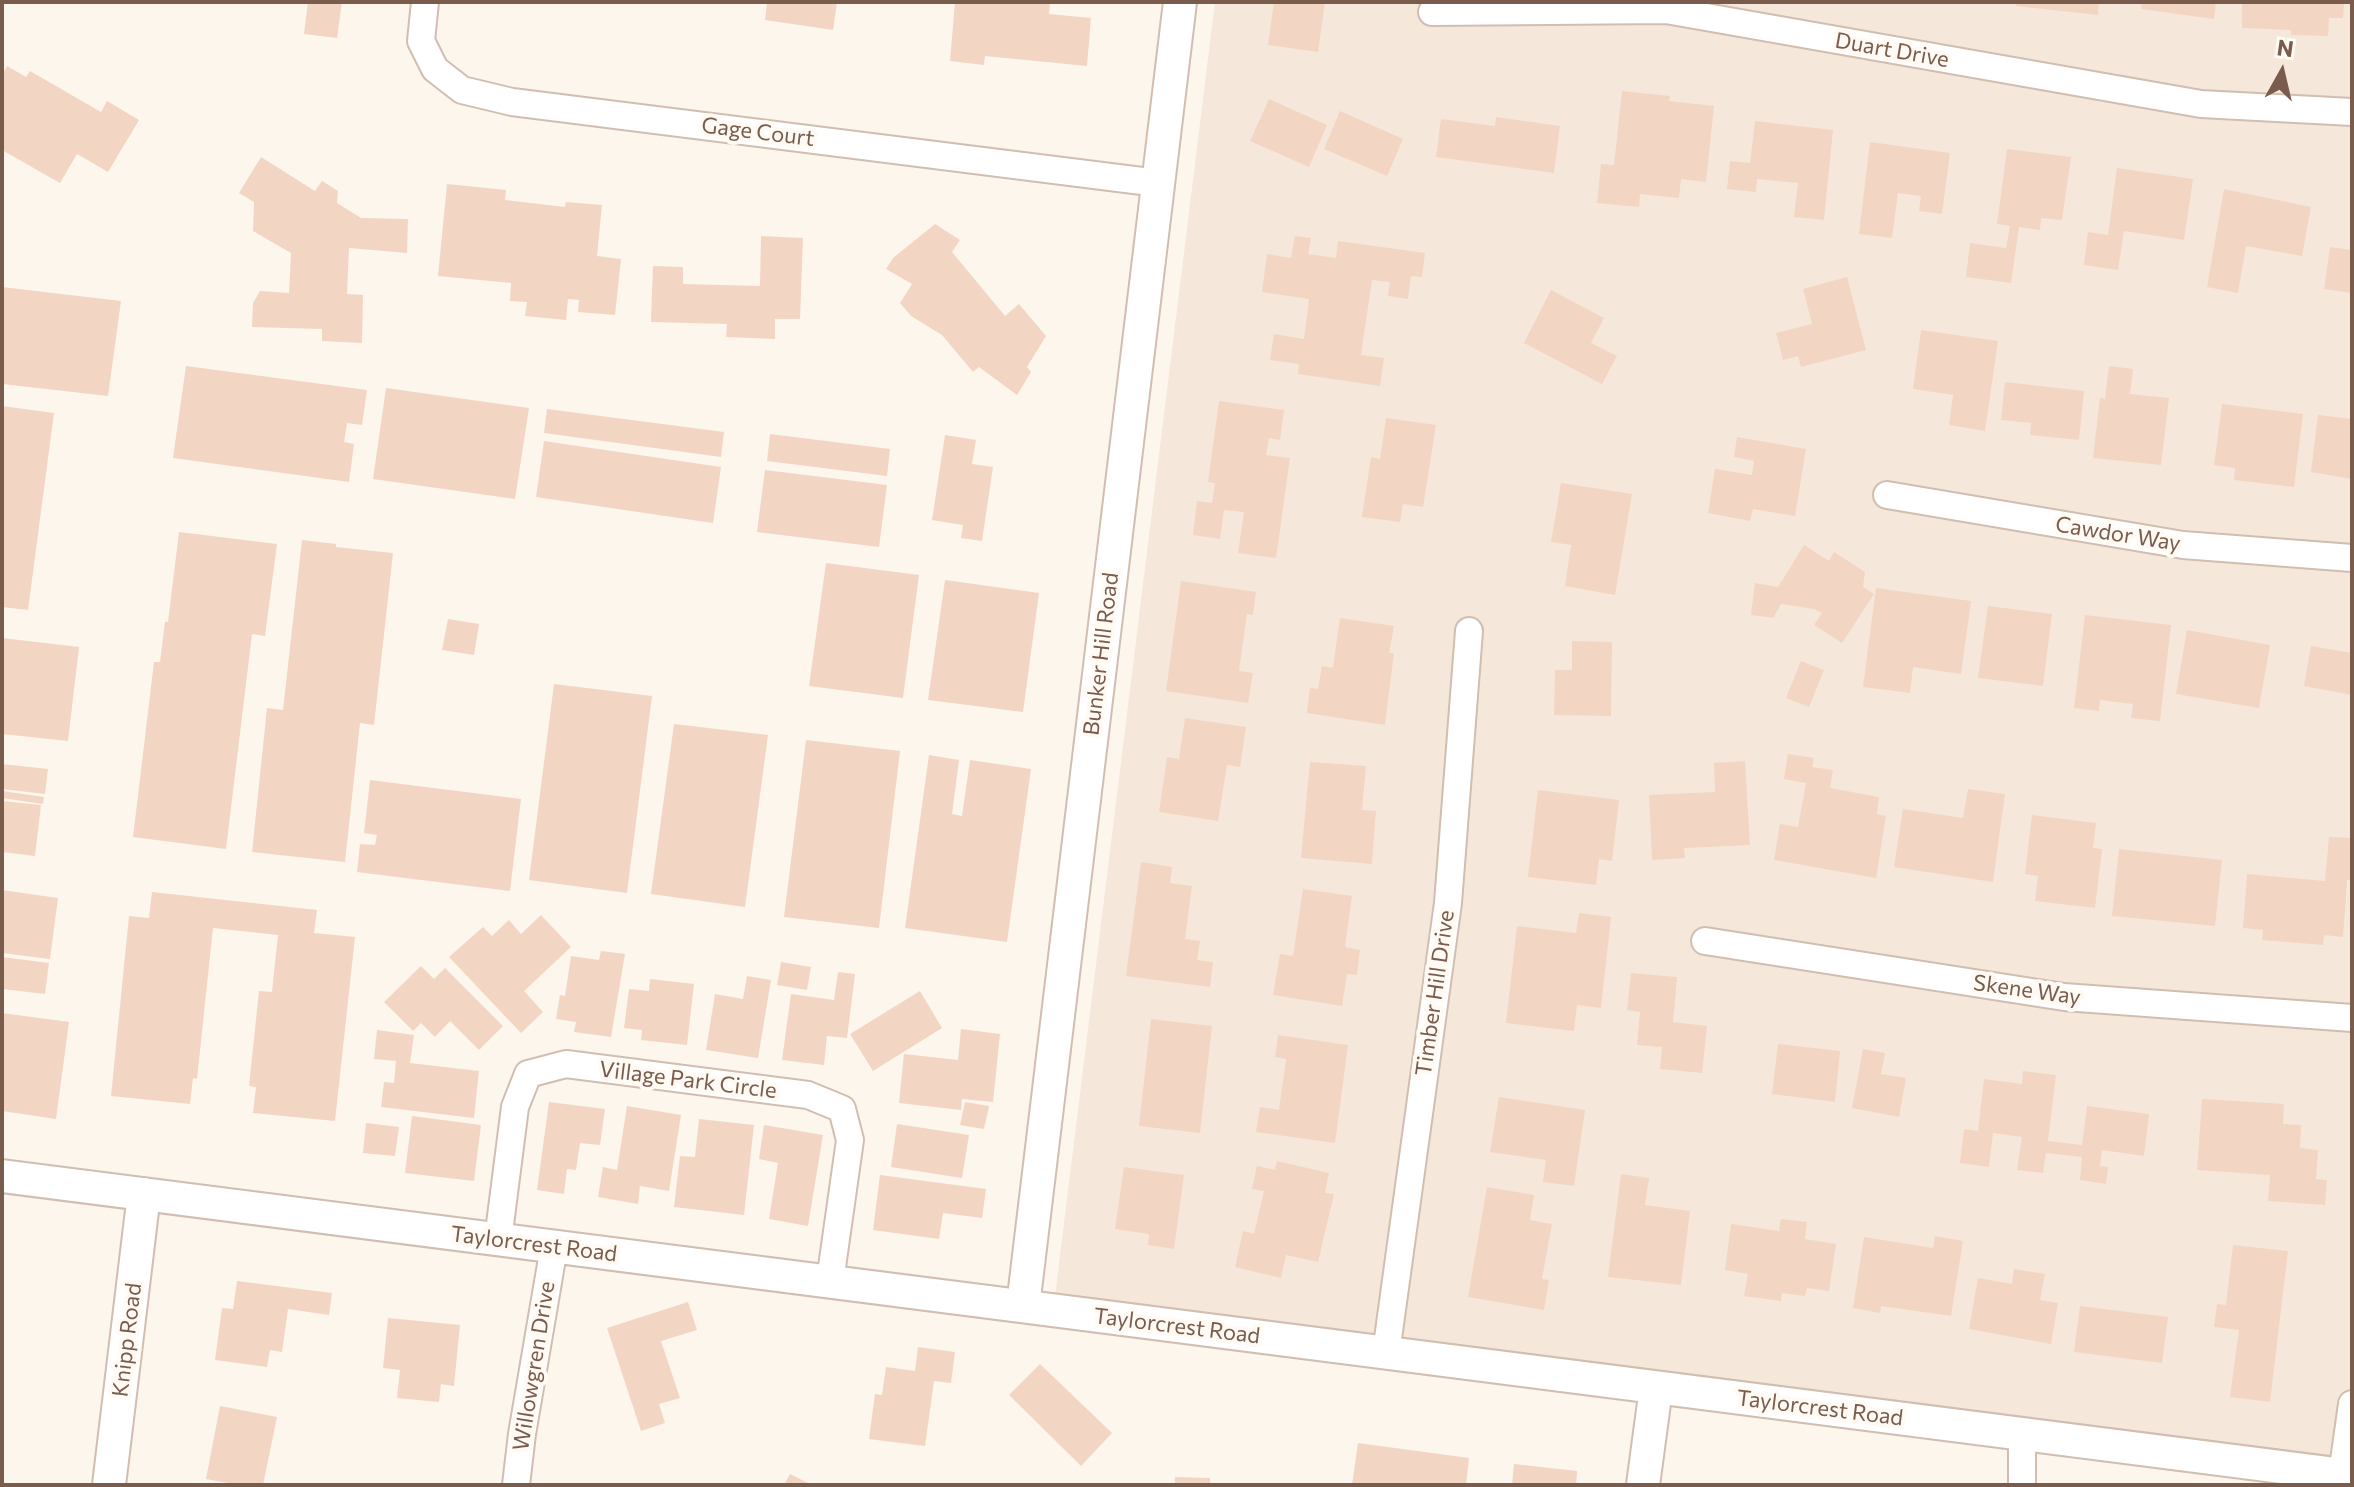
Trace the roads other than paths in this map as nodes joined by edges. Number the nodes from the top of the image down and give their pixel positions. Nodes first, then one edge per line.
1 (425, 2) edge
2 (1180, 2) edge
3 (1432, 12) dead end
4 (2352, 112) edge
5 (1158, 183) junction
6 (1887, 495) dead end
7 (2352, 558) edge
8 (1469, 631) dead end
9 (1705, 941) dead end
10 (2352, 1018) edge
11 (2, 1176) edge
12 (144, 1194) junction
13 (498, 1240) junction
14 (554, 1247) junction
15 (830, 1281) junction
16 (1023, 1306) junction
17 (1386, 1353) junction
18 (1656, 1388) junction
19 (2352, 1404) edge
20 (2022, 1434) junction
21 (2347, 1476) edge
22 (109, 1485) edge
23 (516, 1485) edge
24 (1643, 1485) edge
25 (2022, 1485) edge

1 - 5 street, Gage Court
2 - 5 street, Bunker Hill Road
3 - 4 street, Duart Drive
5 - 16 street, Bunker Hill Road
6 - 7 street, Cawdor Way
8 - 17 street, Timber Hill Drive
9 - 10 street, Skene Way
11 - 12 street, Taylorcrest Road
12 - 13 street, Taylorcrest Road
12 - 22 street, Knipp Road
13 - 14 street, Taylorcrest Road
13 - 15 street, Village Park Circle
14 - 15 street, Taylorcrest Road
14 - 23 street, Willowgren Drive
15 - 16 street, Taylorcrest Road
16 - 17 street, Taylorcrest Road
17 - 18 street, Taylorcrest Road
18 - 20 street, Taylorcrest Road
18 - 24 street
19 - 21 street
20 - 21 street, Taylorcrest Road
20 - 25 street

